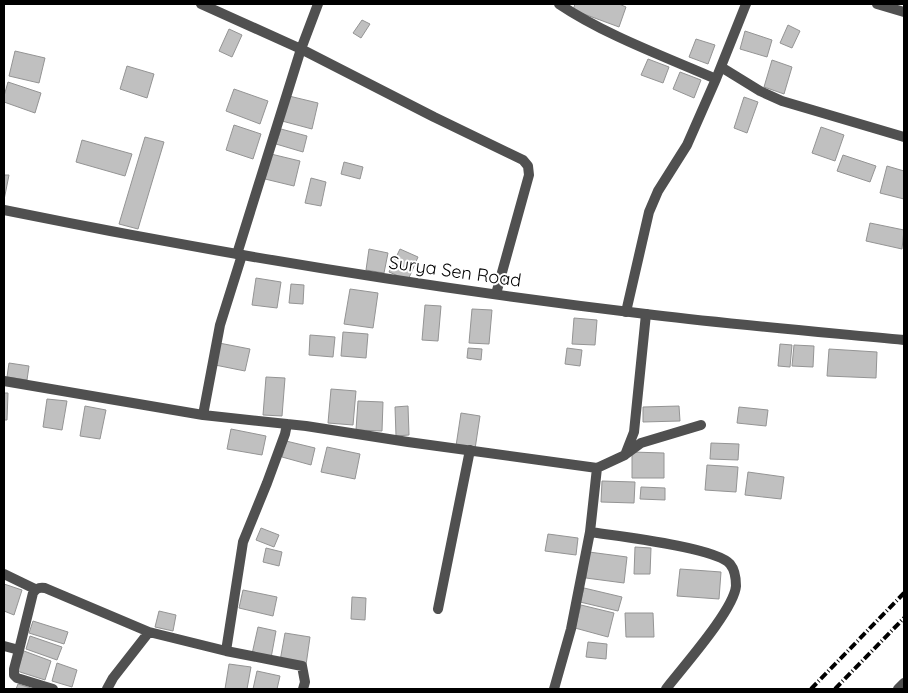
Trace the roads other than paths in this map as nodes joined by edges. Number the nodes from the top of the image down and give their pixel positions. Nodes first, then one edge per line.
1 (201, 4) edge
2 (318, 4) edge
3 (560, 4) edge
4 (746, 4) edge
5 (877, 4) edge
6 (904, 12) edge
7 (301, 49) junction
8 (721, 67) junction
9 (716, 79) junction
10 (904, 137) edge
11 (4, 210) edge
12 (240, 255) junction
13 (496, 294) junction
14 (626, 312) junction
15 (646, 314) junction
16 (904, 340) edge
17 (4, 381) edge
18 (203, 415) junction
19 (287, 424) junction
20 (701, 425) dead end
21 (470, 450) junction
22 (625, 454) junction
23 (597, 468) junction
24 (590, 532) junction
25 (4, 574) edge
26 (35, 589) junction
27 (438, 609) dead end
28 (149, 632) junction
29 (4, 646) edge
30 (19, 650) junction
31 (226, 651) junction
32 (904, 683) edge
33 (53, 689) edge
34 (107, 689) edge
35 (303, 689) edge
36 (554, 689) edge
37 (666, 689) edge
38 (898, 689) edge

1 - 7 street
2 - 7 street
3 - 9 street
4 - 8 street
5 - 6 street
7 - 12 street
7 - 13 street
8 - 9 street
8 - 10 street
9 - 14 street
11 - 12 street, Surya Sen Road
12 - 13 street, Surya Sen Road
12 - 18 street
13 - 14 street, Surya Sen Road
14 - 15 street, Surya Sen Road
15 - 16 street, Surya Sen Road
15 - 22 street
17 - 18 street
18 - 19 street
19 - 21 street
19 - 31 street
20 - 22 street
21 - 23 street
21 - 27 street
22 - 23 street
23 - 24 street
24 - 36 street
24 - 37 street
25 - 26 street
26 - 28 street
26 - 30 street
28 - 31 street
28 - 34 street
29 - 30 street
30 - 33 street
31 - 35 street
32 - 38 street

